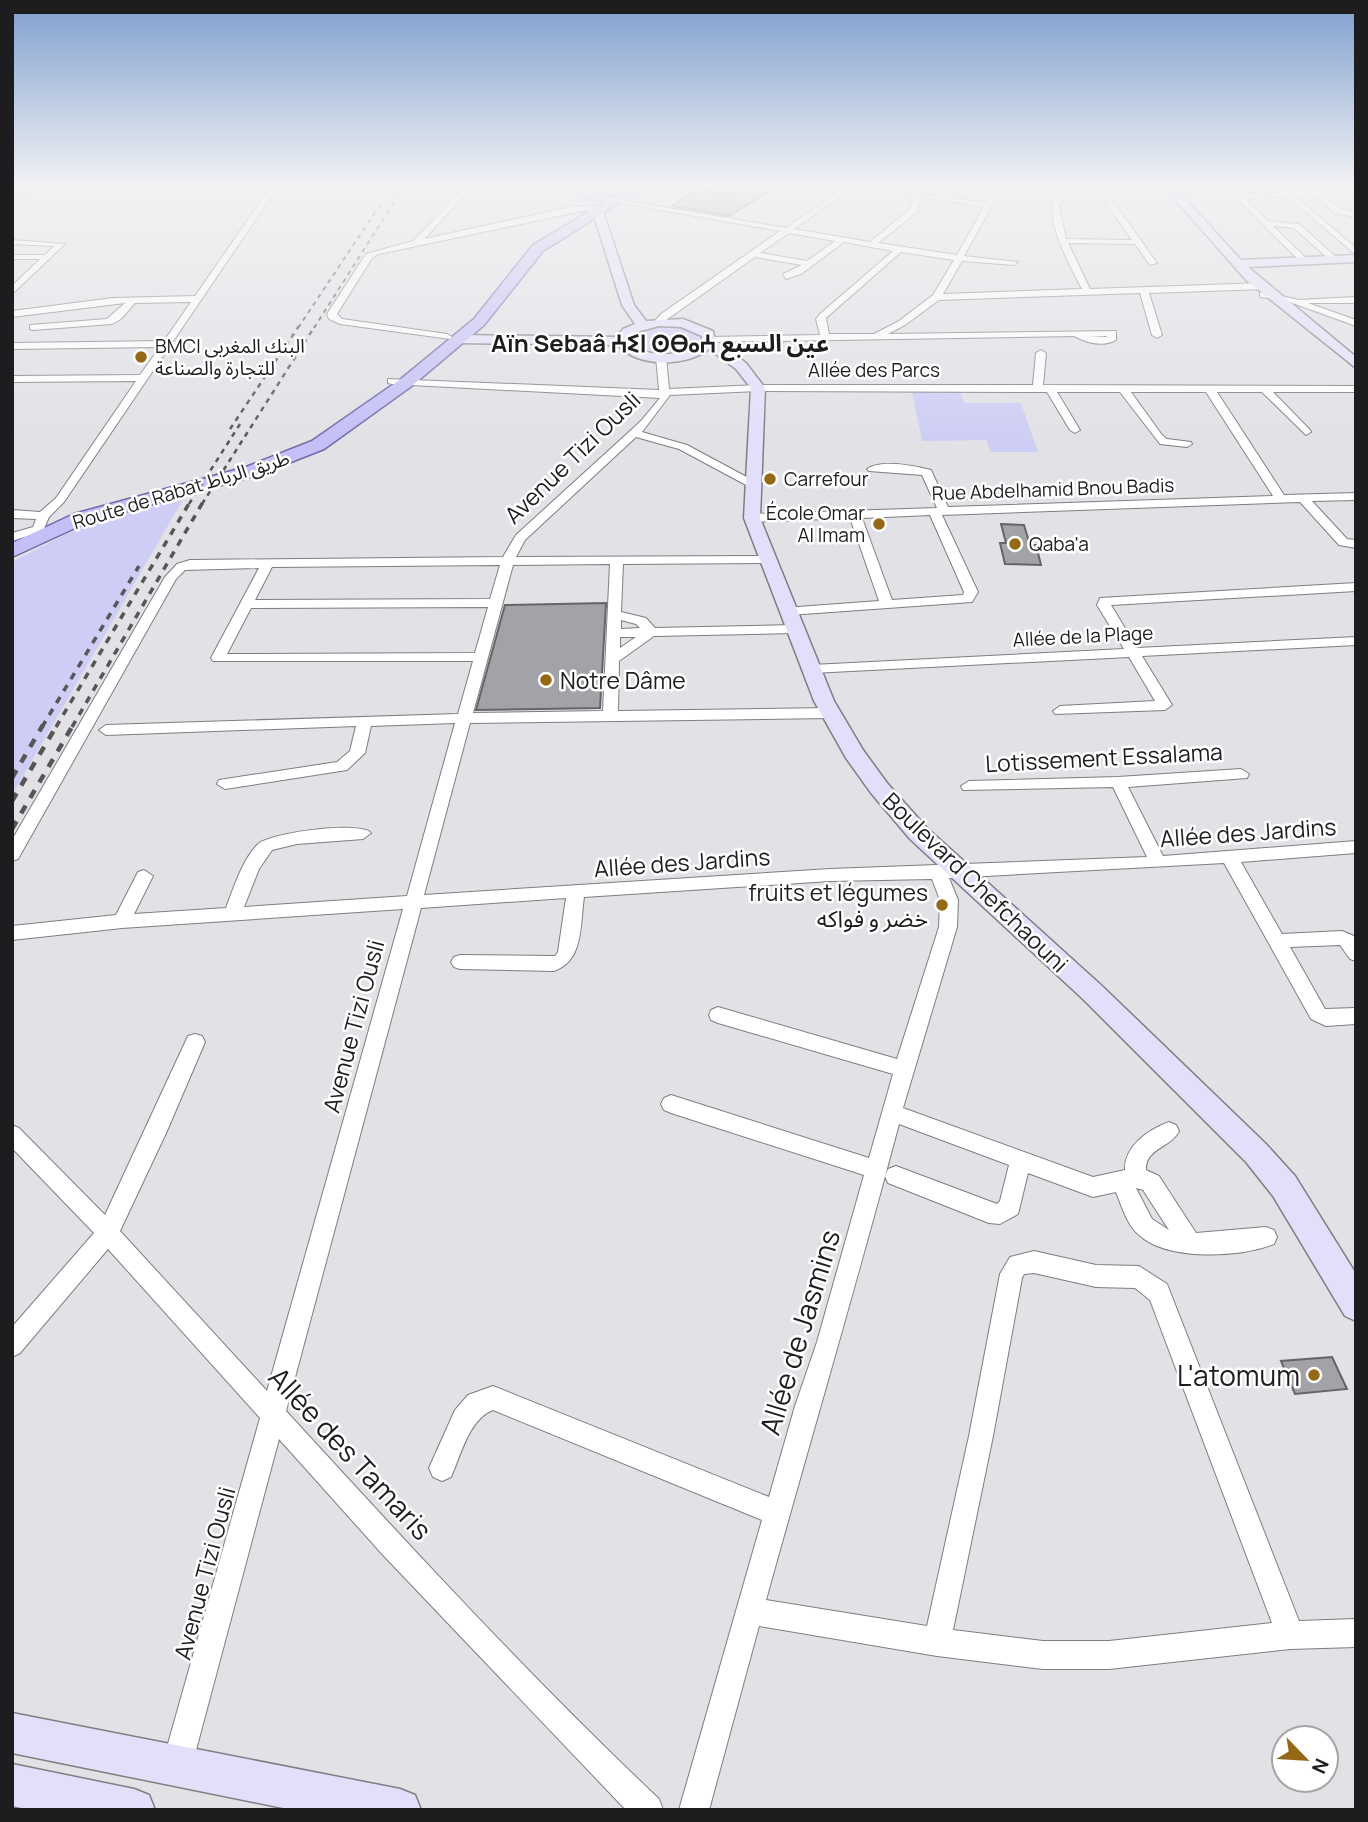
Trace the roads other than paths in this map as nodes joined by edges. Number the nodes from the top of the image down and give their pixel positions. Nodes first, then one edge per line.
1 (32, 273) edge
2 (213, 273) edge
3 (359, 273) edge
4 (506, 273) edge
5 (518, 273) edge
6 (618, 273) edge
7 (726, 273) edge
8 (795, 273) edge
9 (872, 273) edge
10 (950, 273) edge
11 (1079, 273) edge
12 (1248, 273) edge
13 (12, 276) edge
14 (29, 276) junction
15 (786, 276) dead end
16 (12, 291) edge
17 (1144, 291) junction
18 (1268, 291) junction
19 (1088, 293) junction
20 (937, 297) junction
21 (195, 299) junction
22 (133, 300) junction
23 (1356, 300) edge
24 (48, 310) junction
25 (12, 314) edge
26 (659, 322) junction
27 (1356, 323) edge
28 (642, 325) junction
29 (33, 327) junction
30 (1077, 334) dead end
31 (1157, 335) dead end
32 (877, 336) junction
33 (825, 337) junction
34 (453, 338) junction
35 (622, 341) junction
36 (166, 344) junction
37 (706, 344) junction
38 (13, 347) edge
39 (1041, 353) dead end
40 (661, 357) junction
41 (1356, 364) edge
42 (142, 378) junction
43 (1356, 378) edge
44 (12, 379) edge
45 (400, 382) junction
46 (1043, 387) junction
47 (1122, 387) junction
48 (758, 388) junction
49 (1209, 388) junction
50 (1265, 388) junction
51 (1356, 389) edge
52 (665, 393) junction
53 (1075, 430) dead end
54 (1306, 432) dead end
55 (634, 433) junction
56 (1187, 444) dead end
57 (873, 469) dead end
58 (752, 484) junction
59 (1356, 496) edge
60 (1303, 497) junction
61 (1280, 498) junction
62 (63, 508) junction
63 (939, 510) junction
64 (12, 514) edge
65 (855, 514) junction
66 (752, 518) junction
67 (38, 525) junction
68 (12, 537) edge
69 (12, 542) edge
70 (1356, 544) edge
71 (12, 551) edge
72 (617, 559) junction
73 (766, 559) junction
74 (507, 562) junction
75 (267, 564) junction
76 (1356, 587) edge
77 (495, 603) junction
78 (246, 604) junction
79 (887, 606) junction
80 (614, 614) junction
81 (793, 620) junction
82 (651, 632) junction
83 (612, 633) junction
84 (1356, 641) edge
85 (1132, 653) junction
86 (481, 657) junction
87 (611, 661) junction
88 (812, 669) junction
89 (1060, 711) dead end
90 (829, 713) junction
91 (610, 716) junction
92 (465, 718) junction
93 (365, 722) junction
94 (106, 730) dead end
95 (1241, 774) dead end
96 (1118, 782) junction
97 (225, 784) dead end
98 (969, 786) dead end
99 (363, 833) dead end
100 (1356, 847) edge
101 (12, 855) edge
102 (1229, 856) junction
103 (1158, 862) junction
104 (948, 872) junction
105 (144, 876) dead end
106 (576, 892) junction
107 (412, 904) junction
108 (232, 915) junction
109 (122, 921) junction
110 (12, 933) edge
111 (1276, 941) junction
112 (1356, 954) edge
113 (460, 962) dead end
114 (718, 1015) dead end
115 (1356, 1016) edge
116 (195, 1042) dead end
117 (904, 1069) junction
118 (671, 1104) dead end
119 (892, 1113) junction
120 (1169, 1131) dead end
121 (12, 1134) edge
122 (1020, 1161) junction
123 (886, 1173) junction
124 (1130, 1179) junction
125 (108, 1233) junction
126 (1266, 1237) dead end
127 (1356, 1305) edge
128 (12, 1345) edge
129 (273, 1416) junction
130 (442, 1468) dead end
131 (777, 1513) junction
132 (751, 1611) junction
133 (1356, 1633) edge
134 (1290, 1635) junction
135 (937, 1642) junction
136 (12, 1733) edge
137 (177, 1765) junction
138 (12, 1785) edge
139 (134, 1810) edge
140 (400, 1810) edge
141 (648, 1810) edge
142 (694, 1810) edge

1 - 14 street
2 - 21 street
3 - 34 street
4 - 34 main road, Route de Rabat طريق الرباط
5 - 34 main road, Route de Rabat طريق الرباط
6 - 28 street
7 - 26 street
8 - 15 street
9 - 33 street
10 - 20 street
11 - 19 street
12 - 18 street
13 - 14 street
14 - 16 street
17 - 18 street
17 - 19 street
17 - 31 street
18 - 23 street
18 - 27 street
18 - 41 street
18 - 43 street
19 - 20 street
20 - 32 street
21 - 22 street
21 - 36 street
22 - 24 street
22 - 29 street
24 - 25 street
24 - 29 street
26 - 28 street
26 - 37 street
28 - 35 street
29 - 38 street
30 - 32 street
32 - 33 street
33 - 37 street
34 - 35 street
34 - 45 main road, Route de Rabat طريق الرباط
35 - 40 street
36 - 38 street
36 - 42 street
37 - 40 street
37 - 48 street
39 - 46 street
40 - 52 street, Avenue Tizi Ousli
42 - 44 street
42 - 62 street
45 - 52 street, Allée des Parcs
45 - 62 main road, Route de Rabat طريق الرباط
45 - 71 main road, Route de Rabat طريق الرباط
46 - 47 street, Allée des Parcs
46 - 48 street, Allée des Parcs
46 - 53 street
47 - 49 street, Allée des Parcs
47 - 56 street
48 - 52 street, Allée des Parcs
48 - 58 street, Boulevard Chefchaouni
49 - 50 street, Allée des Parcs
49 - 61 street
50 - 51 street, Allée des Parcs
50 - 54 street
52 - 55 street, Avenue Tizi Ousli
55 - 58 street
55 - 74 street, Avenue Tizi Ousli
57 - 63 street
58 - 66 street, Boulevard Chefchaouni
59 - 60 street, Rue Abdelhamid Bnou Badis
60 - 61 street, Rue Abdelhamid Bnou Badis
60 - 70 street
61 - 63 street, Rue Abdelhamid Bnou Badis
62 - 67 main road, Route de Rabat طريق الرباط
63 - 65 street, Rue Abdelhamid Bnou Badis
63 - 79 street
64 - 67 street
65 - 66 street, Rue Abdelhamid Bnou Badis
65 - 79 street
66 - 73 street, Boulevard Chefchaouni
67 - 68 street
67 - 69 main road, Route de Rabat طريق الرباط
72 - 73 street
72 - 74 street
72 - 80 street
73 - 81 street, Boulevard Chefchaouni
74 - 75 street
74 - 77 street, Avenue Tizi Ousli
75 - 78 street
75 - 101 street
76 - 85 street
77 - 78 street
77 - 86 street, Avenue Tizi Ousli
78 - 86 street
79 - 81 street
80 - 82 street
80 - 83 street
81 - 82 street
81 - 88 street, Boulevard Chefchaouni
82 - 83 street
82 - 87 street
83 - 87 street
84 - 85 street, Allée de la Plage
85 - 88 street, Allée de la Plage
85 - 89 street
86 - 92 street, Avenue Tizi Ousli
87 - 91 street
88 - 90 street, Boulevard Chefchaouni
90 - 91 street
90 - 104 street, Boulevard Chefchaouni
91 - 92 street
92 - 93 street
92 - 107 street, Avenue Tizi Ousli
93 - 94 street
93 - 97 street
95 - 96 street, Lotissement Essalama
96 - 98 street, Lotissement Essalama
96 - 103 street
99 - 108 street
100 - 102 street, Allée des Jardins
102 - 103 street, Allée des Jardins
102 - 111 street
103 - 104 street, Allée des Jardins
104 - 106 street, Allée des Jardins
104 - 117 street, Allée de Jasmins
104 - 127 street, Boulevard Chefchaouni
105 - 109 street
106 - 107 street, Allée des Jardins
106 - 113 street
107 - 108 street, Allée des Jardins
107 - 129 street, Avenue Tizi Ousli
108 - 109 street, Allée des Jardins
109 - 110 street, Allée des Jardins
111 - 112 street
111 - 115 street
114 - 117 street
116 - 125 street
117 - 119 street, Allée de Jasmins
118 - 123 street
119 - 122 street
119 - 123 street, Allée de Jasmins
120 - 124 street
121 - 125 street, Allée des Tamaris
122 - 123 street
122 - 124 street
123 - 131 street, Allée de Jasmins
124 - 126 street
125 - 128 street
125 - 129 street, Allée des Tamaris
129 - 137 street, Avenue Tizi Ousli
129 - 141 street, Allée des Tamaris
130 - 131 street
131 - 132 street, Allée de Jasmins
132 - 135 street
132 - 142 street, Allée de Jasmins
133 - 134 street
134 - 135 street
134 - 135 street
136 - 137 street
137 - 140 street
138 - 139 street

